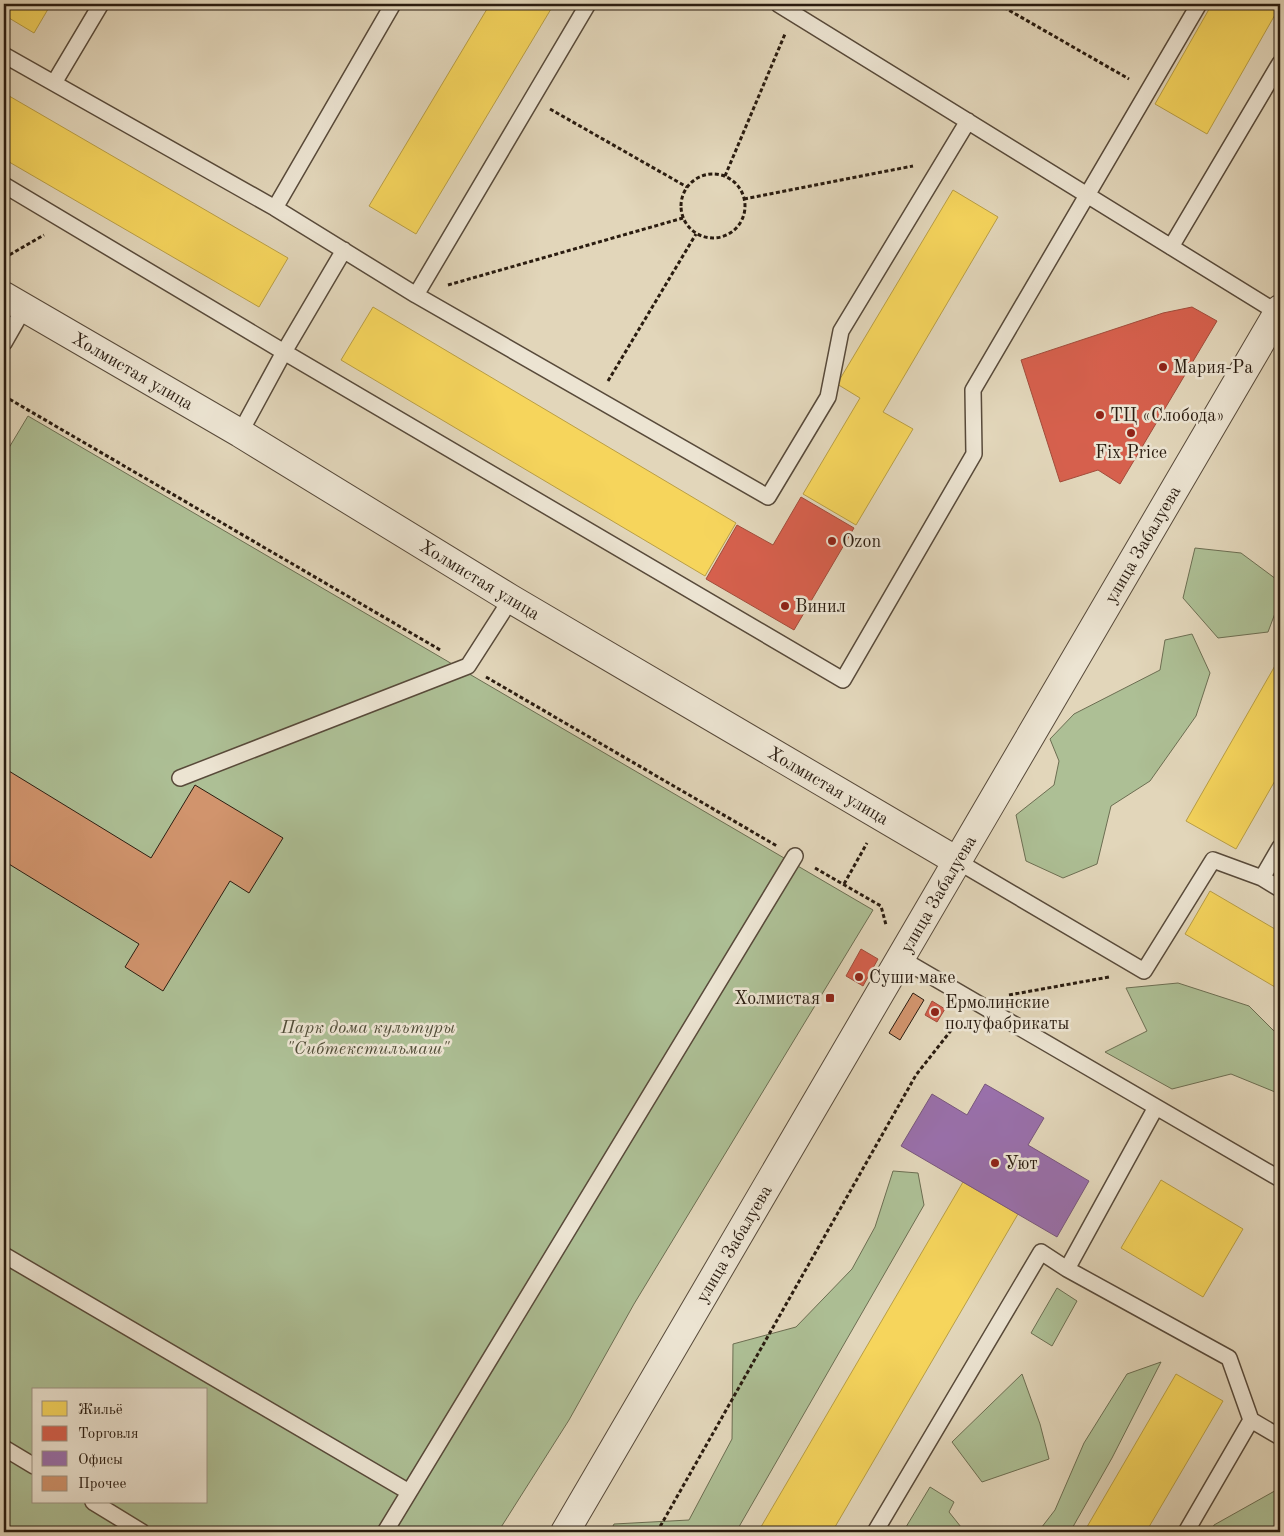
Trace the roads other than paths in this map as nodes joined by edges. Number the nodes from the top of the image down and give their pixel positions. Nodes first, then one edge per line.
1 (101, 4) edge
2 (393, 4) edge
3 (588, 4) edge
4 (778, 4) edge
5 (1199, 4) edge
6 (4, 55) edge
7 (1280, 63) edge
8 (54, 83) junction
9 (968, 121) junction
10 (4, 185) edge
11 (1087, 195) junction
12 (275, 208) junction
13 (1171, 247) junction
14 (344, 250) junction
15 (416, 295) junction
16 (14, 302) edge
17 (1279, 311) edge
18 (4, 343) edge
19 (284, 352) junction
20 (240, 433) junction
21 (511, 599) junction
22 (180, 778) dead end
23 (1280, 847) edge
24 (795, 856) dead end
25 (957, 861) junction
26 (1262, 878) junction
27 (1280, 889) edge
28 (900, 958) junction
29 (1156, 1107) junction
30 (1280, 1179) edge
31 (4, 1255) edge
32 (1067, 1269) junction
33 (1251, 1420) junction
34 (1280, 1437) edge
35 (4, 1448) edge
36 (32, 1465) edge
37 (409, 1492) junction
38 (96, 1504) edge
39 (142, 1532) edge
40 (385, 1532) edge
41 (565, 1532) edge
42 (875, 1532) edge
43 (1186, 1532) edge

1 - 8 lane
2 - 12 lane
3 - 15 lane
4 - 9 lane
5 - 11 lane
6 - 8 lane
7 - 13 lane
8 - 12 lane
9 - 11 lane
9 - 15 lane
10 - 19 lane
11 - 13 lane
11 - 19 lane
12 - 14 lane
13 - 17 lane
14 - 15 lane
14 - 19 lane
16 - 18 lane
16 - 20 street, Холмистая улица
17 - 25 street, улица Забалуева
19 - 20 lane
20 - 21 street, Холмистая улица
21 - 22 lane
21 - 25 street, Холмистая улица
23 - 26 lane
24 - 37 lane
25 - 26 lane
25 - 28 street, улица Забалуева
26 - 27 lane
28 - 29 lane
28 - 41 street, улица Забалуева
29 - 30 lane
29 - 32 lane
31 - 37 lane
32 - 33 lane
32 - 42 lane
33 - 34 lane
33 - 43 lane
35 - 36 lane
37 - 40 lane
38 - 39 lane

